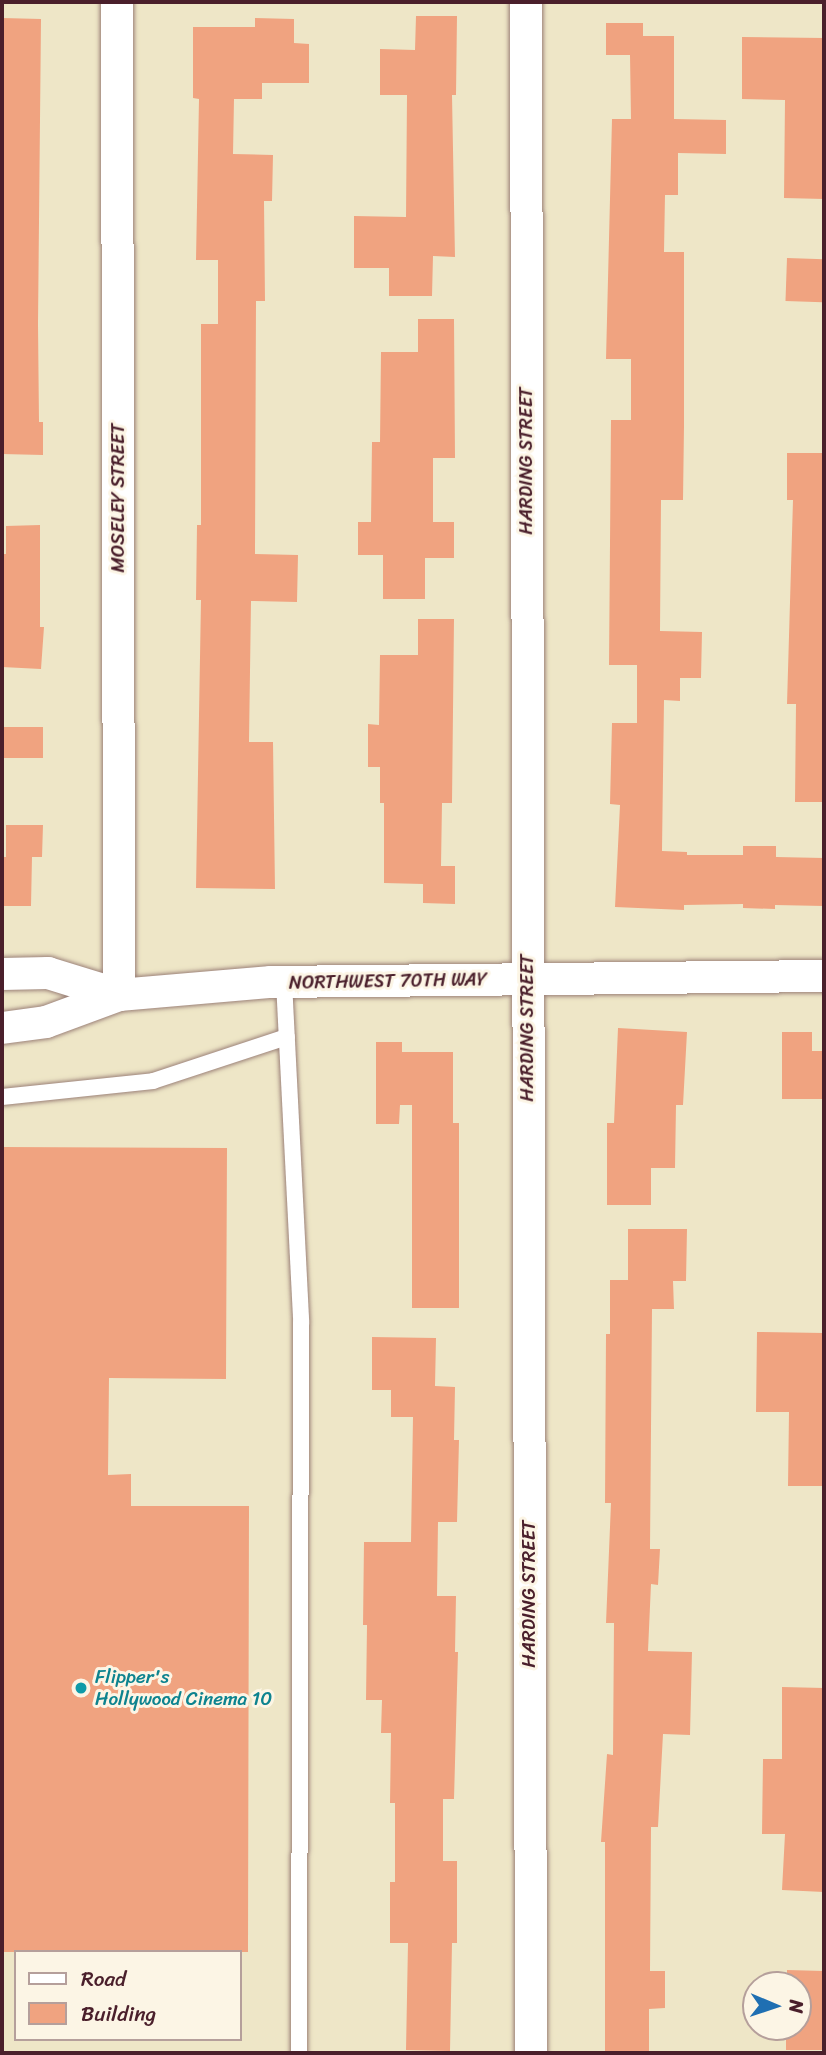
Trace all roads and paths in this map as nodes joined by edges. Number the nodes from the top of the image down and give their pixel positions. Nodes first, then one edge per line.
1 (117, 2) edge
2 (526, 2) edge
3 (2, 974) edge
4 (824, 976) edge
5 (526, 979) junction
6 (284, 982) junction
7 (119, 995) junction
8 (2, 1028) edge
9 (287, 1037) junction
10 (2, 1097) edge
11 (299, 2053) edge
12 (531, 2053) edge

1 - 7 street, MOSELEY STREET
2 - 5 street, HARDING STREET
3 - 7 street, NORTHWEST 70TH WAY
4 - 5 street, NORTHWEST 70TH WAY
5 - 6 street, NORTHWEST 70TH WAY
5 - 12 street, HARDING STREET
6 - 7 street, NORTHWEST 70TH WAY
6 - 9 lane
7 - 8 street, NORTHWEST 70TH WAY
9 - 10 lane
9 - 11 lane

